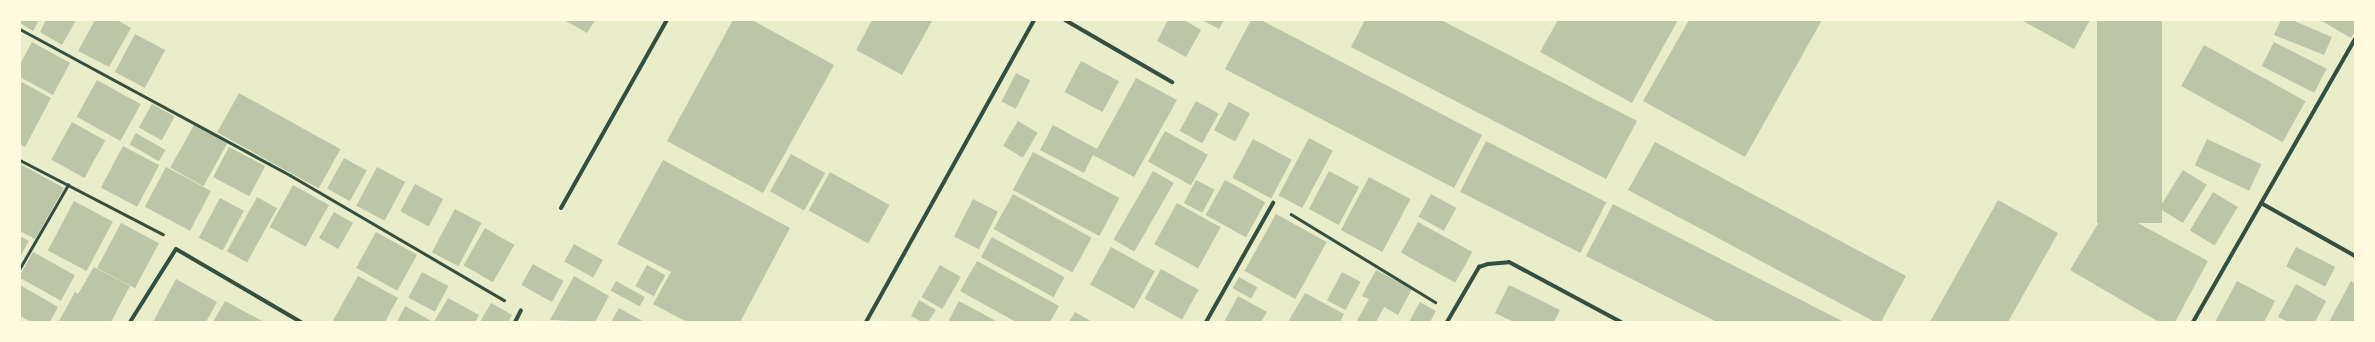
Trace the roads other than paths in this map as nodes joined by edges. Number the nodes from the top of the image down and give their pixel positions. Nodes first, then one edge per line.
1 (667, 20) edge
2 (1034, 20) edge
3 (1065, 20) edge
4 (2355, 39) edge
5 (1172, 82) dead end
6 (1273, 203) road end
7 (2261, 203) junction
8 (560, 208) dead end
9 (2355, 256) edge
10 (521, 310) road end
11 (130, 322) edge
12 (301, 322) edge
13 (515, 322) edge
14 (866, 322) edge
15 (1206, 322) edge
16 (1447, 322) edge
17 (1621, 322) edge
18 (2193, 322) edge

1 - 8 street
2 - 14 street
3 - 5 street
4 - 7 street
6 - 15 street
7 - 9 street
7 - 18 street
10 - 13 street
11 - 12 street
16 - 17 street

